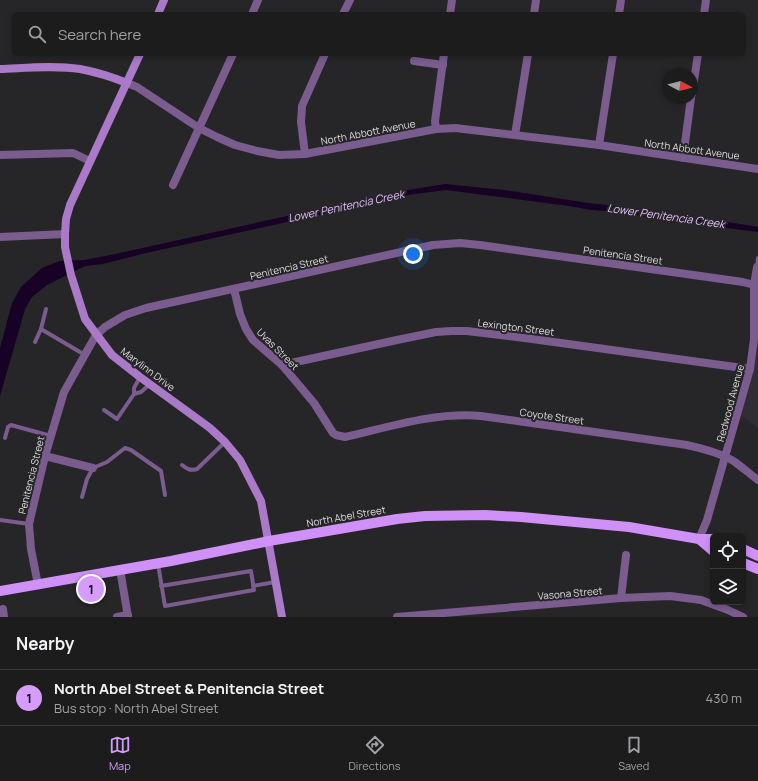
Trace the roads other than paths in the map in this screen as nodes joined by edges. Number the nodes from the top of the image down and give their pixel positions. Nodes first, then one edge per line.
1 (164, 0) edge
2 (258, 0) edge
3 (350, 0) edge
4 (452, 0) edge
5 (536, 0) edge
6 (621, 0) edge
7 (706, 0) edge
8 (159, 12) edge
9 (253, 12) edge
10 (344, 12) edge
11 (450, 12) edge
12 (534, 12) edge
13 (619, 12) edge
14 (704, 12) edge
15 (139, 56) edge
16 (232, 56) edge
17 (324, 56) edge
18 (444, 56) edge
19 (528, 56) edge
20 (613, 56) edge
21 (698, 56) edge
22 (414, 61) dead end
23 (443, 65) junction
24 (696, 68) edge
25 (0, 69) edge
26 (127, 83) junction
27 (690, 104) edge
28 (199, 128) junction
29 (436, 129) junction
30 (515, 135) junction
31 (599, 146) junction
32 (305, 154) junction
33 (0, 155) edge
34 (683, 158) junction
35 (90, 161) junction
36 (758, 169) edge
37 (173, 185) dead end
38 (65, 234) junction
39 (0, 237) edge
40 (758, 258) edge
41 (757, 267) joint
42 (756, 286) edge
43 (234, 289) junction
44 (46, 309) dead end
45 (41, 329) junction
46 (96, 335) junction
47 (756, 339) edge
48 (35, 342) dead end
49 (85, 355) junction
50 (282, 365) junction
51 (750, 369) junction
52 (140, 377) junction
53 (150, 384) junction
54 (134, 394) junction
55 (104, 410) dead end
56 (336, 435) joint
57 (51, 436) junction
58 (5, 438) dead end
59 (226, 442) junction
60 (45, 456) junction
61 (726, 457) junction
62 (182, 465) dead end
63 (93, 468) junction
64 (758, 480) edge
65 (165, 495) dead end
66 (82, 497) dead end
67 (0, 520) edge
68 (29, 524) junction
69 (699, 539) junction
70 (710, 539) edge
71 (269, 541) junction
72 (710, 548) edge
73 (746, 550) edge
74 (626, 555) dead end
75 (758, 556) edge
76 (158, 563) junction
77 (746, 564) edge
78 (758, 569) edge
79 (120, 570) junction
80 (275, 582) junction
81 (38, 585) junction
82 (161, 586) junction
83 (254, 586) junction
84 (0, 591) edge
85 (621, 598) junction
86 (128, 616) edge
87 (117, 617) edge
88 (282, 617) edge
89 (397, 617) edge
90 (743, 617) edge

1 - 8 street
2 - 9 street
3 - 10 street
4 - 11 street
5 - 12 street
6 - 13 street
7 - 14 street
15 - 26 street, Marylinn Drive
16 - 28 street
17 - 32 street
18 - 23 street
19 - 30 street
20 - 31 street
21 - 24 street
22 - 23 street
23 - 29 street
25 - 26 street, North Abbott Avenue
26 - 28 street, North Abbott Avenue
26 - 35 street, Marylinn Drive
27 - 34 street
28 - 32 street, North Abbott Avenue
28 - 37 street
29 - 30 street, North Abbott Avenue
29 - 32 street, North Abbott Avenue
30 - 31 street, North Abbott Avenue
31 - 34 street, North Abbott Avenue
33 - 35 street
34 - 36 street, North Abbott Avenue
35 - 38 street, Marylinn Drive
38 - 39 street
38 - 46 street, Marylinn Drive
40 - 41 lane
41 - 42 street, Redwood Avenue
42 - 43 street, Penitencia Street
42 - 47 street, Redwood Avenue
43 - 46 street, Penitencia Street
43 - 50 street, Uvas Street
44 - 45 lane
45 - 48 lane
45 - 49 lane
46 - 49 street, Penitencia Street
46 - 52 street, Marylinn Drive
47 - 51 street, Redwood Avenue
49 - 57 street, Penitencia Street
50 - 51 street, Lexington Street
50 - 56 street, Uvas Street
51 - 61 street, Redwood Avenue
52 - 53 street, Marylinn Drive
52 - 54 lane
53 - 54 lane
53 - 59 street, Marylinn Drive
54 - 55 lane
56 - 61 street, Coyote Street
57 - 58 lane
57 - 60 street, Penitencia Street
59 - 62 lane
59 - 71 street, Marylinn Drive
60 - 63 street
60 - 68 street, Penitencia Street
61 - 64 street, Coyote Street
61 - 69 street, Redwood Avenue
63 - 65 lane
63 - 66 lane
67 - 68 lane
68 - 81 street, Penitencia Street
69 - 70 main road, North Abel Street
69 - 71 main road, North Abel Street
69 - 72 main road
71 - 76 main road, North Abel Street
71 - 80 street, Marylinn Drive
73 - 75 main road
74 - 85 street
76 - 79 main road, North Abel Street
76 - 82 lane
77 - 78 main road
79 - 81 main road, North Abel Street
79 - 86 street
80 - 83 lane
80 - 88 street, Marylinn Drive
81 - 84 main road, North Abel Street
82 - 83 lane
82 - 83 lane
85 - 89 street, Vasona Street
85 - 90 street, Vasona Street
86 - 87 street

